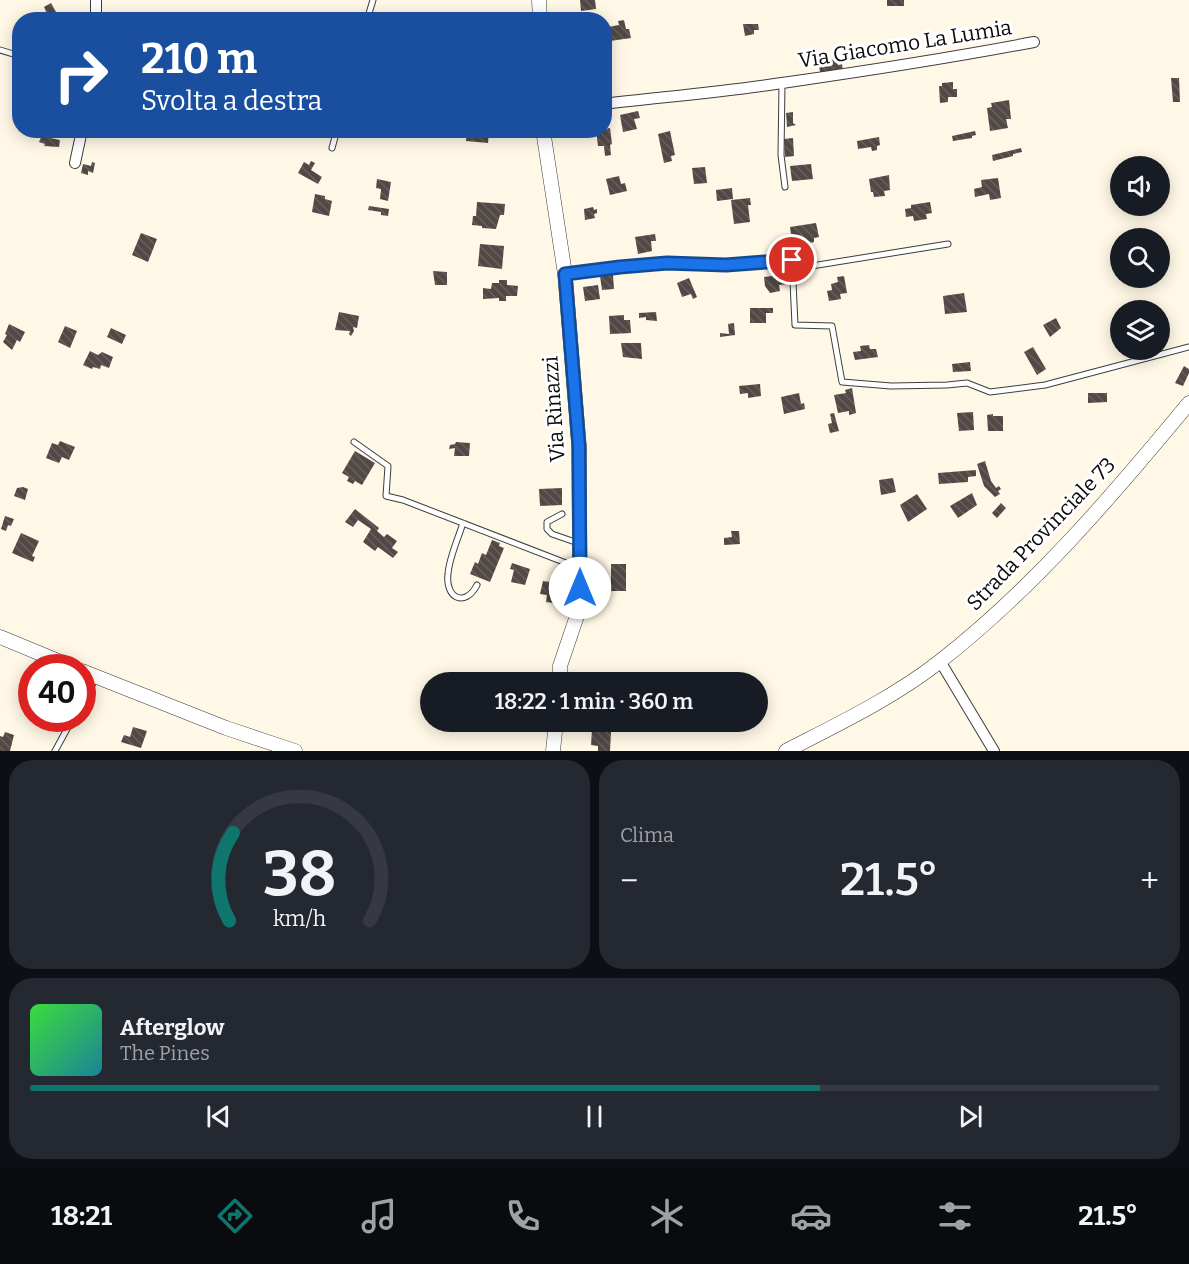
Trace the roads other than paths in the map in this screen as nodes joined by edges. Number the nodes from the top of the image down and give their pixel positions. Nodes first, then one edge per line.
1 (1034, 42) dead end
2 (782, 83) junction
3 (612, 103) edge
4 (80, 138) edge
5 (335, 138) edge
6 (544, 138) edge
7 (332, 148) dead end
8 (75, 163) dead end
9 (784, 187) dead end
10 (948, 244) dead end
11 (793, 269) junction
12 (565, 274) junction
13 (1189, 346) edge
14 (1189, 403) edge
15 (354, 442) dead end
16 (562, 514) dead end
17 (463, 523) junction
18 (580, 543) junction
19 (580, 568) junction
20 (477, 585) dead end
21 (0, 637) edge
22 (41, 654) edge
23 (940, 661) junction
24 (560, 672) edge
25 (96, 676) edge
26 (66, 732) edge
27 (555, 732) edge
28 (56, 751) edge
29 (295, 751) edge
30 (553, 751) edge
31 (786, 751) edge
32 (994, 751) edge

1 - 2 street, Via Giacomo La Lumia
2 - 3 street, Via Giacomo La Lumia
2 - 9 lane
4 - 8 street
5 - 7 lane
6 - 12 street, Via Rinazzi
10 - 11 lane
11 - 12 lane
11 - 13 lane
12 - 18 street, Via Rinazzi
14 - 23 street, Strada Provinciale 73
15 - 17 lane
16 - 18 lane
17 - 19 lane
17 - 20 lane
18 - 19 street, Via Rinazzi
19 - 24 street, Via Rinazzi
21 - 22 street
23 - 31 street, Strada Provinciale 73
23 - 32 street
25 - 29 street
26 - 28 lane
27 - 30 street

